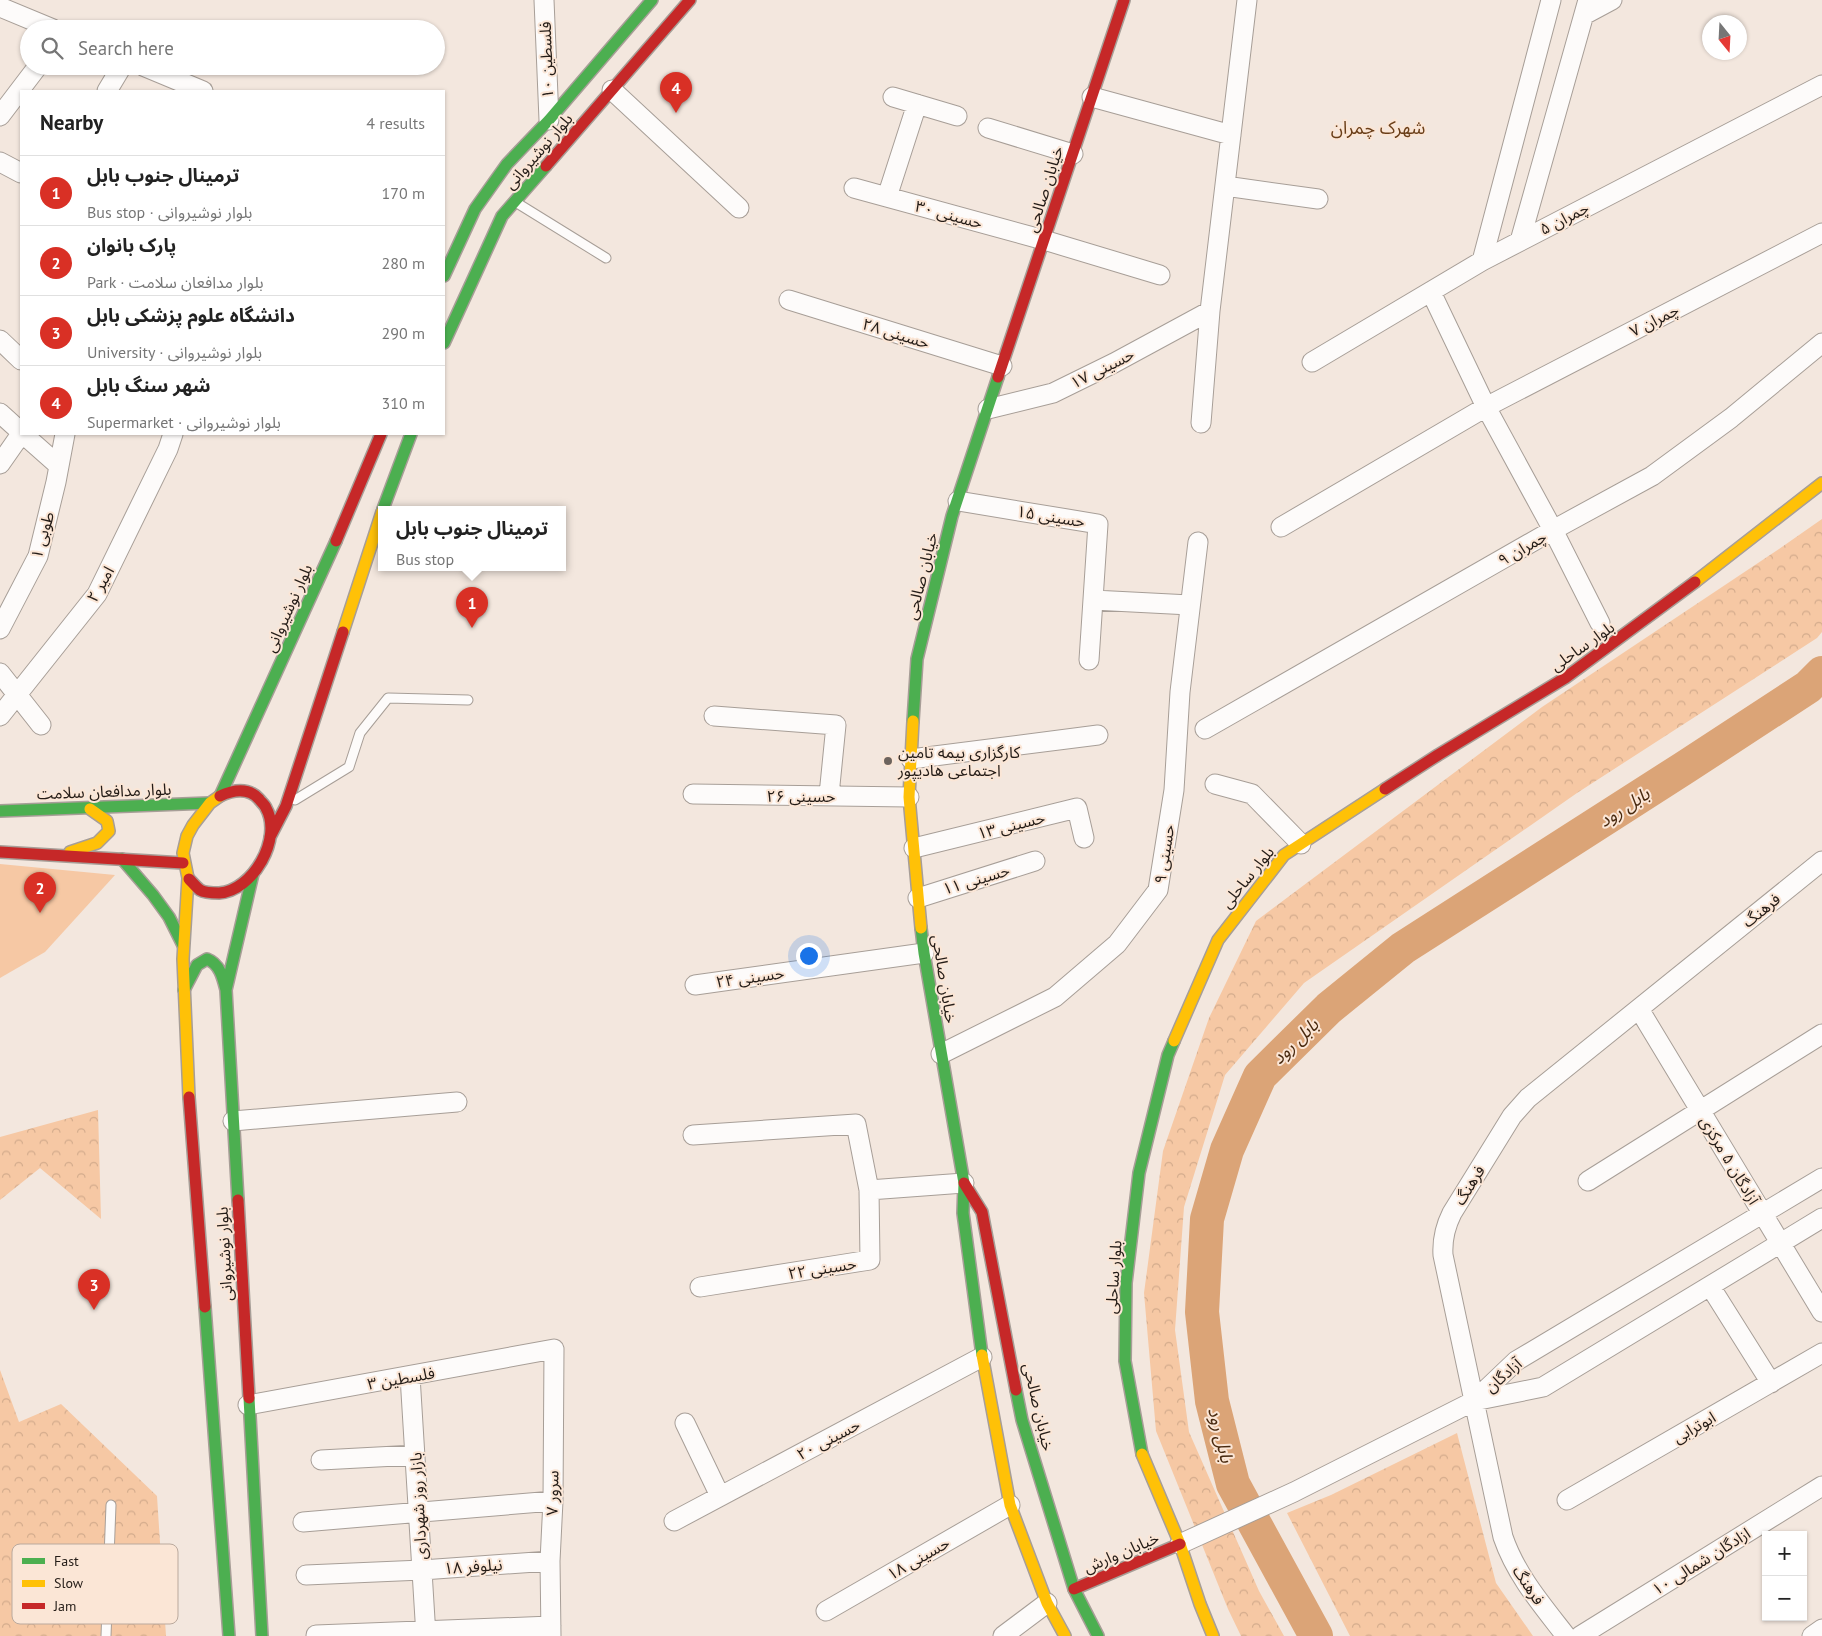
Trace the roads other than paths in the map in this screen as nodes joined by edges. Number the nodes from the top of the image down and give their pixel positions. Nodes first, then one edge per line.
1 (544, 0) edge
2 (652, 0) edge
3 (690, 0) edge
4 (1124, 0) edge
5 (1247, 0) edge
6 (1551, 0) edge
7 (1612, 0) edge
8 (0, 7) edge
9 (1586, 8) edge
10 (31, 20) edge
11 (31, 75) edge
12 (117, 75) edge
13 (157, 75) edge
14 (172, 85) edge
15 (1822, 85) edge
16 (108, 90) edge
17 (199, 90) edge
18 (612, 90) junction
19 (893, 97) dead end
20 (1092, 97) junction
21 (917, 104) junction
22 (0, 116) edge
23 (957, 116) dead end
24 (548, 120) junction
25 (988, 128) dead end
26 (1231, 135) junction
27 (1073, 154) junction
28 (0, 162) edge
29 (20, 172) edge
30 (1225, 186) junction
31 (854, 188) dead end
32 (887, 197) junction
33 (1318, 199) dead end
34 (515, 202) junction
35 (739, 208) dead end
36 (1822, 233) edge
37 (1044, 240) junction
38 (1520, 241) junction
39 (606, 258) dead end
40 (1482, 262) junction
41 (445, 274) edge
42 (1160, 275) dead end
43 (1431, 292) junction
44 (789, 300) dead end
45 (1210, 311) junction
46 (0, 340) edge
47 (445, 341) edge
48 (1822, 343) edge
49 (20, 359) edge
50 (1312, 362) dead end
51 (1002, 366) junction
52 (1486, 407) junction
53 (988, 409) junction
54 (0, 413) edge
55 (1201, 423) dead end
56 (20, 431) edge
57 (21, 435) edge
58 (24, 435) edge
59 (65, 435) edge
60 (173, 435) edge
61 (381, 435) edge
62 (411, 435) edge
63 (0, 464) edge
64 (58, 465) junction
65 (1822, 484) edge
66 (958, 501) junction
67 (385, 506) edge
68 (378, 524) edge
69 (1281, 527) dead end
70 (1553, 530) junction
71 (1198, 542) dead end
72 (1093, 600) junction
73 (1190, 605) junction
74 (1600, 622) dead end
75 (0, 629) edge
76 (1089, 660) dead end
77 (0, 673) edge
78 (17, 696) junction
79 (468, 700) dead end
80 (0, 716) edge
81 (714, 716) dead end
82 (41, 725) dead end
83 (1205, 729) dead end
84 (1098, 735) dead end
85 (911, 759) junction
86 (1215, 784) dead end
87 (221, 794) junction
88 (693, 794) dead end
89 (829, 795) junction
90 (910, 797) junction
91 (209, 803) junction
92 (286, 806) junction
93 (90, 809) junction
94 (0, 811) edge
95 (270, 837) junction
96 (1084, 838) dead end
97 (1301, 844) junction
98 (914, 848) junction
99 (0, 852) edge
100 (60, 855) junction
101 (122, 859) junction
102 (1034, 861) dead end
103 (1822, 862) edge
104 (183, 863) junction
105 (253, 874) junction
106 (189, 879) junction
107 (918, 898) junction
108 (182, 945) junction
109 (924, 953) junction
110 (695, 985) dead end
111 (184, 990) junction
112 (226, 990) junction
113 (1638, 1009) junction
114 (1822, 1034) edge
115 (941, 1054) junction
116 (457, 1102) dead end
117 (1700, 1111) junction
118 (233, 1121) junction
119 (694, 1134) dead end
120 (1822, 1178) edge
121 (1588, 1181) dead end
122 (964, 1183) junction
123 (869, 1190) junction
124 (1762, 1213) junction
125 (1822, 1218) edge
126 (1780, 1243) junction
127 (1710, 1286) junction
128 (700, 1288) dead end
129 (1822, 1312) edge
130 (554, 1349) joint
131 (1822, 1353) edge
132 (982, 1357) junction
133 (410, 1376) junction
134 (1771, 1383) junction
135 (1474, 1401) junction
136 (248, 1404) junction
137 (685, 1423) dead end
138 (415, 1456) junction
139 (320, 1460) dead end
140 (1822, 1486) edge
141 (720, 1496) junction
142 (1567, 1500) dead end
143 (553, 1501) junction
144 (1010, 1505) junction
145 (111, 1506) dead end
146 (418, 1514) junction
147 (674, 1521) dead end
148 (304, 1522) dead end
149 (110, 1544) edge
150 (1180, 1544) junction
151 (550, 1561) junction
152 (422, 1570) junction
153 (306, 1575) dead end
154 (1074, 1589) junction
155 (1047, 1604) junction
156 (826, 1611) dead end
157 (1822, 1629) edge
158 (551, 1631) edge
159 (425, 1633) edge
160 (316, 1635) dead end
161 (229, 1636) edge
162 (262, 1636) edge
163 (1004, 1636) edge
164 (1065, 1636) edge
165 (1098, 1636) edge
166 (1213, 1636) edge
167 (1566, 1636) edge
168 (1580, 1636) edge
169 (1812, 1636) edge

1 - 24 street, فلسطین ۱۰
2 - 24 main road, بلوار نوشیروانی
3 - 18 main road, بلوار نوشیروانی
4 - 20 main road, خيابان صالحی
5 - 26 street
6 - 40 street
7 - 9 street
8 - 10 street
9 - 38 street
11 - 22 street
12 - 16 street
13 - 14 street
14 - 17 street
15 - 38 street, چمران ۵
18 - 34 main road, بلوار نوشیروانی
18 - 35 street
19 - 21 street
20 - 26 street
20 - 27 main road, خيابان صالحی
21 - 23 street
21 - 32 street
24 - 41 main road, بلوار نوشیروانی
25 - 27 street
26 - 30 street
27 - 37 main road, خيابان صالحی
28 - 29 street
30 - 33 street
30 - 45 street
31 - 32 street, حسینی ۳۰
32 - 37 street, حسینی ۳۰
34 - 39 lane
34 - 47 main road, بلوار نوشیروانی
36 - 52 street, چمران ۷
37 - 42 street, حسینی ۳۰
37 - 51 main road, خيابان صالحی
38 - 40 street, چمران ۵
40 - 43 street, چمران ۵
43 - 50 street, چمران ۵
43 - 52 street
44 - 51 street, حسینی ۲۸
45 - 53 street, حسینی ۱۷
45 - 55 street
46 - 49 street
48 - 70 street, چمران ۹
51 - 53 main road, خيابان صالحی
52 - 69 street, چمران ۷
52 - 70 street
53 - 66 main road, خيابان صالحی
54 - 56 street
57 - 63 street
58 - 64 street
59 - 64 street, طوبی ۱
60 - 78 street, امیر ۲
61 - 87 main road, بلوار نوشیروانی
62 - 67 main road
64 - 75 street, طوبی ۱
65 - 97 main road, بلوار ساحلی
66 - 72 street, حسینی ۱۵
66 - 85 main road, خيابان صالحی
68 - 92 main road
70 - 74 street
70 - 83 street, چمران ۹
71 - 73 street, حسینی ٩
72 - 73 street
72 - 76 street, حسینی ۱۵
73 - 115 street, حسینی ٩
77 - 78 street
78 - 80 street, امیر ۲
78 - 82 street
79 - 92 lane
81 - 89 street
84 - 85 street
85 - 90 main road, خيابان صالحی
86 - 97 street
87 - 91 main road
87 - 95 main road
88 - 89 street, حسینی ۲۶
89 - 90 street, حسینی ۲۶
90 - 98 main road, خيابان صالحی
91 - 93 main road, بلوار مدافعان سلامت
91 - 104 main road
92 - 95 main road
93 - 94 main road, بلوار مدافعان سلامت
93 - 100 main road
95 - 105 main road
96 - 98 street, حسینی ۱۳
97 - 150 main road, بلوار ساحلی
98 - 107 main road, خيابان صالحی
99 - 100 main road
100 - 101 main road
101 - 104 main road
101 - 108 main road
102 - 107 street, حسینی ۱۱
103 - 113 street, فرهنگ
104 - 106 main road
105 - 106 main road
105 - 112 main road, بلوار نوشیروانی
106 - 108 main road, بلوار نوشیروانی
107 - 109 main road, خيابان صالحی
108 - 111 main road, بلوار نوشیروانی
109 - 110 street, حسینی ۲۴
109 - 115 main road, خيابان صالحی
111 - 112 main road
111 - 161 main road, بلوار نوشیروانی
112 - 118 main road, بلوار نوشیروانی
113 - 117 street, آزادگان ۵ مرکزی
113 - 135 street, فرهنگ
114 - 117 street
115 - 122 main road, خيابان صالحی
116 - 118 street
117 - 121 street
117 - 124 street, آزادگان ۵ مرکزی
118 - 136 main road, بلوار نوشیروانی
119 - 123 street
120 - 124 street, آزادگان
122 - 123 street
122 - 132 main road, خيابان صالحی
122 - 154 main road, خيابان صالحی
123 - 128 street, حسینی ۲۲
124 - 126 street, آزادگان ۵ مرکزی
124 - 135 street, آزادگان
125 - 126 street, آزادگان
126 - 127 street, آزادگان
126 - 129 street, آزادگان ۵ مرکزی
127 - 134 street
127 - 135 street, آزادگان
130 - 133 street, فلسطین ۳
130 - 143 street, سرور ۷
131 - 134 street, ابوترابی
132 - 141 street, حسینی ٢٠
132 - 144 main road, خيابان صالحی
133 - 136 street, فلسطین ۳
133 - 138 street, بازار روز شهرداری
134 - 142 street, ابوترابی
135 - 150 street
135 - 167 street, فرهنگ
136 - 162 main road, بلوار نوشیروانی
137 - 141 street
138 - 139 street
138 - 146 street, بازار روز شهرداری
140 - 168 street, ازادگان شمالی ۱۰
141 - 147 street, حسینی ٢٠
143 - 146 street
143 - 151 street, سرور ۷
144 - 155 main road, خيابان صالحی
144 - 156 street, حسینی ۱۸
145 - 149 lane
146 - 148 street
146 - 152 street, بازار روز شهرداری
150 - 154 main road, خیابان وارش
150 - 166 main road, بلوار ساحلی
151 - 152 street, نیلوفر ۱۸
151 - 158 street, سرور ۷
152 - 153 street, نیلوفر ۱۸
152 - 159 street, بازار روز شهرداری
154 - 165 main road, خيابان صالحی
155 - 163 street
155 - 164 main road, خيابان صالحی
157 - 169 street
158 - 159 street
159 - 160 street

